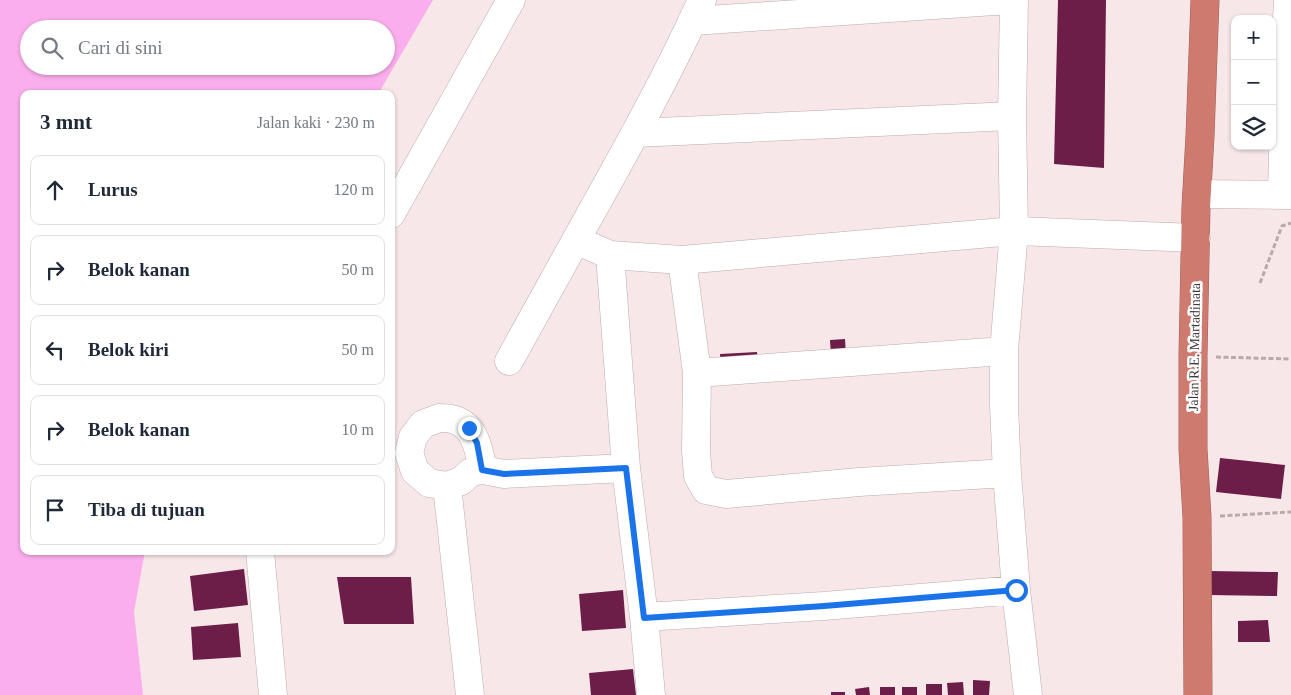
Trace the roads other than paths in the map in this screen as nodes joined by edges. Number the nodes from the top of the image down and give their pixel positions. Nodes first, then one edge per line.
1 (511, 0) edge
2 (1010, 0) edge
3 (1014, 0) edge
4 (1205, 0) edge
5 (1288, 0) edge
6 (697, 11) edge
7 (1012, 116) junction
8 (635, 133) junction
9 (1197, 194) junction
10 (1286, 195) edge
11 (395, 207) edge
12 (1014, 231) junction
13 (1196, 238) junction
14 (576, 240) junction
15 (610, 255) junction
16 (682, 260) junction
17 (1004, 351) junction
18 (509, 361) dead end
19 (697, 373) junction
20 (400, 454) edge
21 (626, 468) junction
22 (482, 470) junction
23 (1007, 472) junction
24 (447, 486) junction
25 (260, 555) edge
26 (1016, 590) junction
27 (644, 618) junction
28 (274, 695) edge
29 (470, 695) edge
30 (650, 695) edge
31 (1028, 695) edge
32 (1198, 695) edge

1 - 11 street
2 - 6 street
3 - 7 street
4 - 9 highway, Jalan R.E. Martadinata
5 - 10 street
6 - 8 street
7 - 8 street
7 - 12 street
8 - 14 street
9 - 10 street
9 - 13 highway, Jalan R.E. Martadinata
12 - 13 street
12 - 16 street
12 - 17 street
13 - 32 highway, Jalan R.E. Martadinata
14 - 15 street
14 - 18 street
15 - 16 street
15 - 21 street
16 - 19 street
17 - 19 street
17 - 23 street
19 - 23 street
20 - 22 street
20 - 24 street
21 - 22 street
21 - 27 street
22 - 24 street
23 - 26 street
24 - 29 street
25 - 28 street
26 - 27 street
26 - 31 street
27 - 30 street

